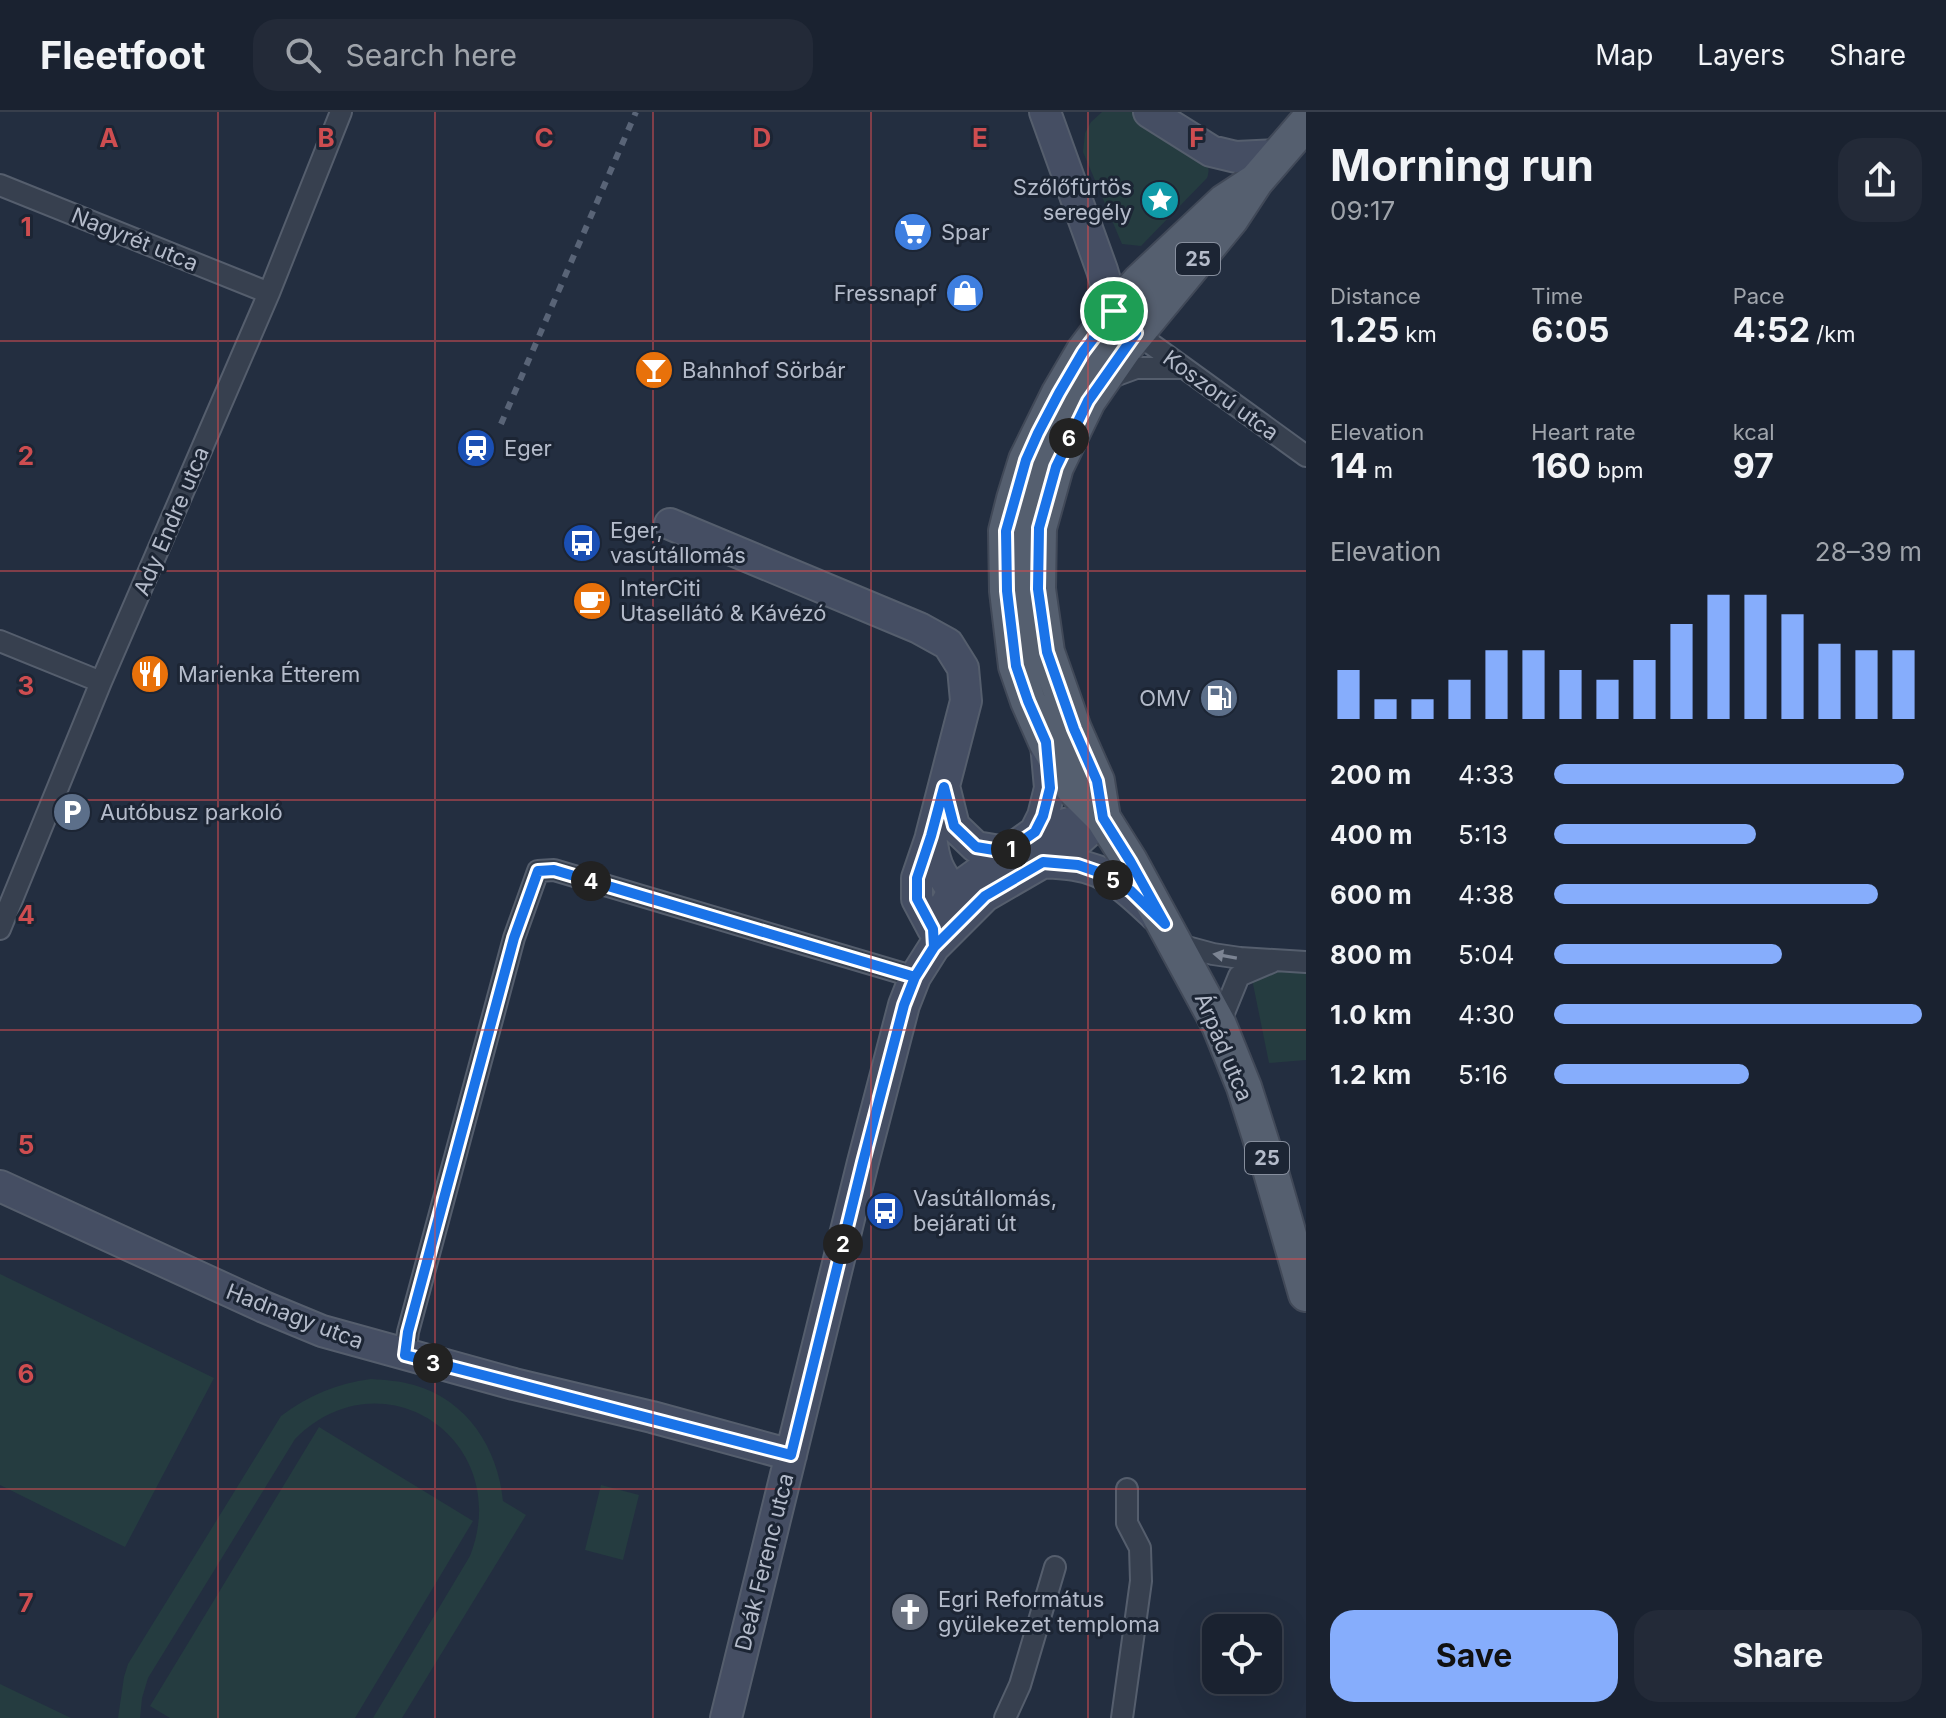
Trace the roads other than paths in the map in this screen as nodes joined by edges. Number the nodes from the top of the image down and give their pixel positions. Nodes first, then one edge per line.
1 (341, 112) edge
2 (1149, 112) edge
3 (1049, 113) edge
4 (1296, 139) edge
5 (1211, 151) junction
6 (1256, 181) junction
7 (0, 185) edge
8 (1224, 202) junction
9 (269, 293) junction
10 (1125, 322) junction
11 (1183, 368) junction
12 (1096, 388) junction
13 (1306, 456) edge
14 (670, 524) dead end
15 (0, 641) edge
16 (101, 682) junction
17 (1046, 742) junction
18 (944, 787) junction
19 (1103, 818) junction
20 (1035, 832) junction
21 (931, 836) junction
22 (1006, 852) junction
23 (1043, 862) junction
24 (953, 891) junction
25 (985, 896) junction
26 (0, 929) edge
27 (1170, 934) junction
28 (938, 936) junction
29 (1275, 961) junction
30 (1306, 962) edge
31 (915, 977) junction
32 (1219, 1025) junction
33 (0, 1186) edge
34 (1306, 1294) edge
35 (405, 1355) junction
36 (791, 1455) junction
37 (1127, 1489) dead end
38 (1055, 1567) dead end
39 (726, 1718) edge
40 (1005, 1718) edge
41 (1122, 1718) edge

1 - 9 street, Ady Endre utca
2 - 5 street
3 - 10 street
4 - 5 street
4 - 6 main road, 25
5 - 8 street
6 - 8 main road, 25
6 - 10 main road, 25
7 - 9 street, Nagyrét utca
8 - 10 main road, 25
9 - 16 street, Ady Endre utca
10 - 11 street, Koszorú utca
10 - 12 main road, 25
10 - 17 main road, 25
11 - 12 street
11 - 13 street, Koszorú utca
12 - 19 main road, 25
14 - 18 street
15 - 16 street
16 - 26 street, Ady Endre utca
17 - 19 main road, 25
17 - 20 street
18 - 21 street
18 - 22 street
19 - 20 street
19 - 23 street, Deák Ferenc utca
19 - 27 main road, Árpád utca / 25
20 - 22 street
21 - 24 street
21 - 28 street
22 - 24 street
23 - 25 street, Deák Ferenc utca
23 - 27 street
24 - 25 street
24 - 28 street
25 - 28 street, Deák Ferenc utca
29 -> 27 street
27 - 32 main road, Árpád utca / 25
28 - 31 street, Deák Ferenc utca
29 - 30 street
29 - 32 street
31 - 35 street
31 - 36 street, Deák Ferenc utca
32 - 34 main road, Árpád utca / 25
33 - 35 street, Hadnagy utca
35 - 36 street, Hadnagy utca
36 - 39 street, Deák Ferenc utca
37 - 41 street
38 - 40 street

